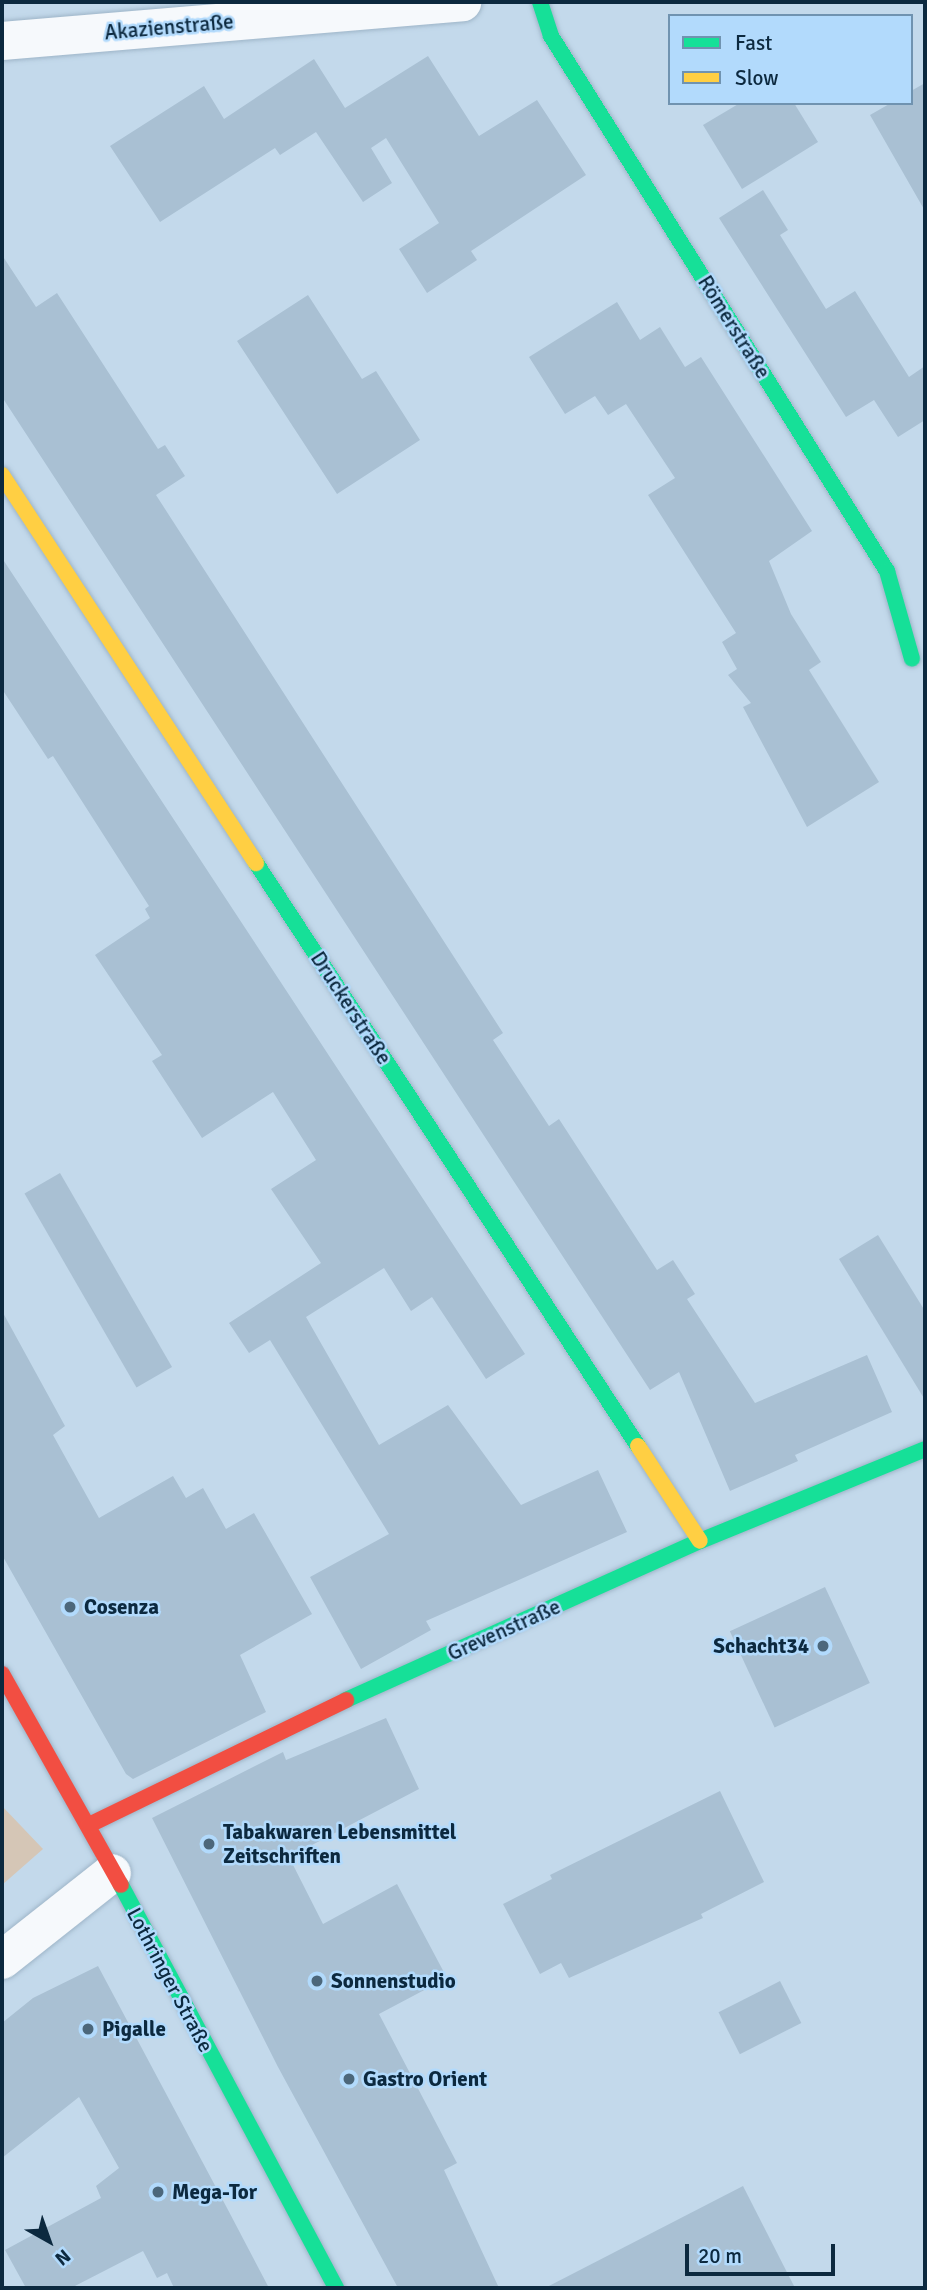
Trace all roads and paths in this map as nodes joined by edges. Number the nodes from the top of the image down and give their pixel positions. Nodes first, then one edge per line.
1 (461, 2) edge
2 (540, 2) edge
3 (2, 41) edge
4 (2, 475) edge
5 (912, 659) dead end
6 (925, 1449) edge
7 (700, 1541) junction
8 (2, 1674) edge
9 (89, 1825) junction
10 (112, 1873) junction
11 (2, 1961) edge
12 (336, 2288) edge

1 - 3 street, Akazienstraße
2 - 5 street, Römerstraße
4 - 7 street, Druckerstraße
6 - 7 street, Grevenstraße
7 - 9 street, Grevenstraße
8 - 9 street, Lothringer Straße
9 - 10 street, Lothringer Straße
10 - 11 street
10 - 12 street, Lothringer Straße

